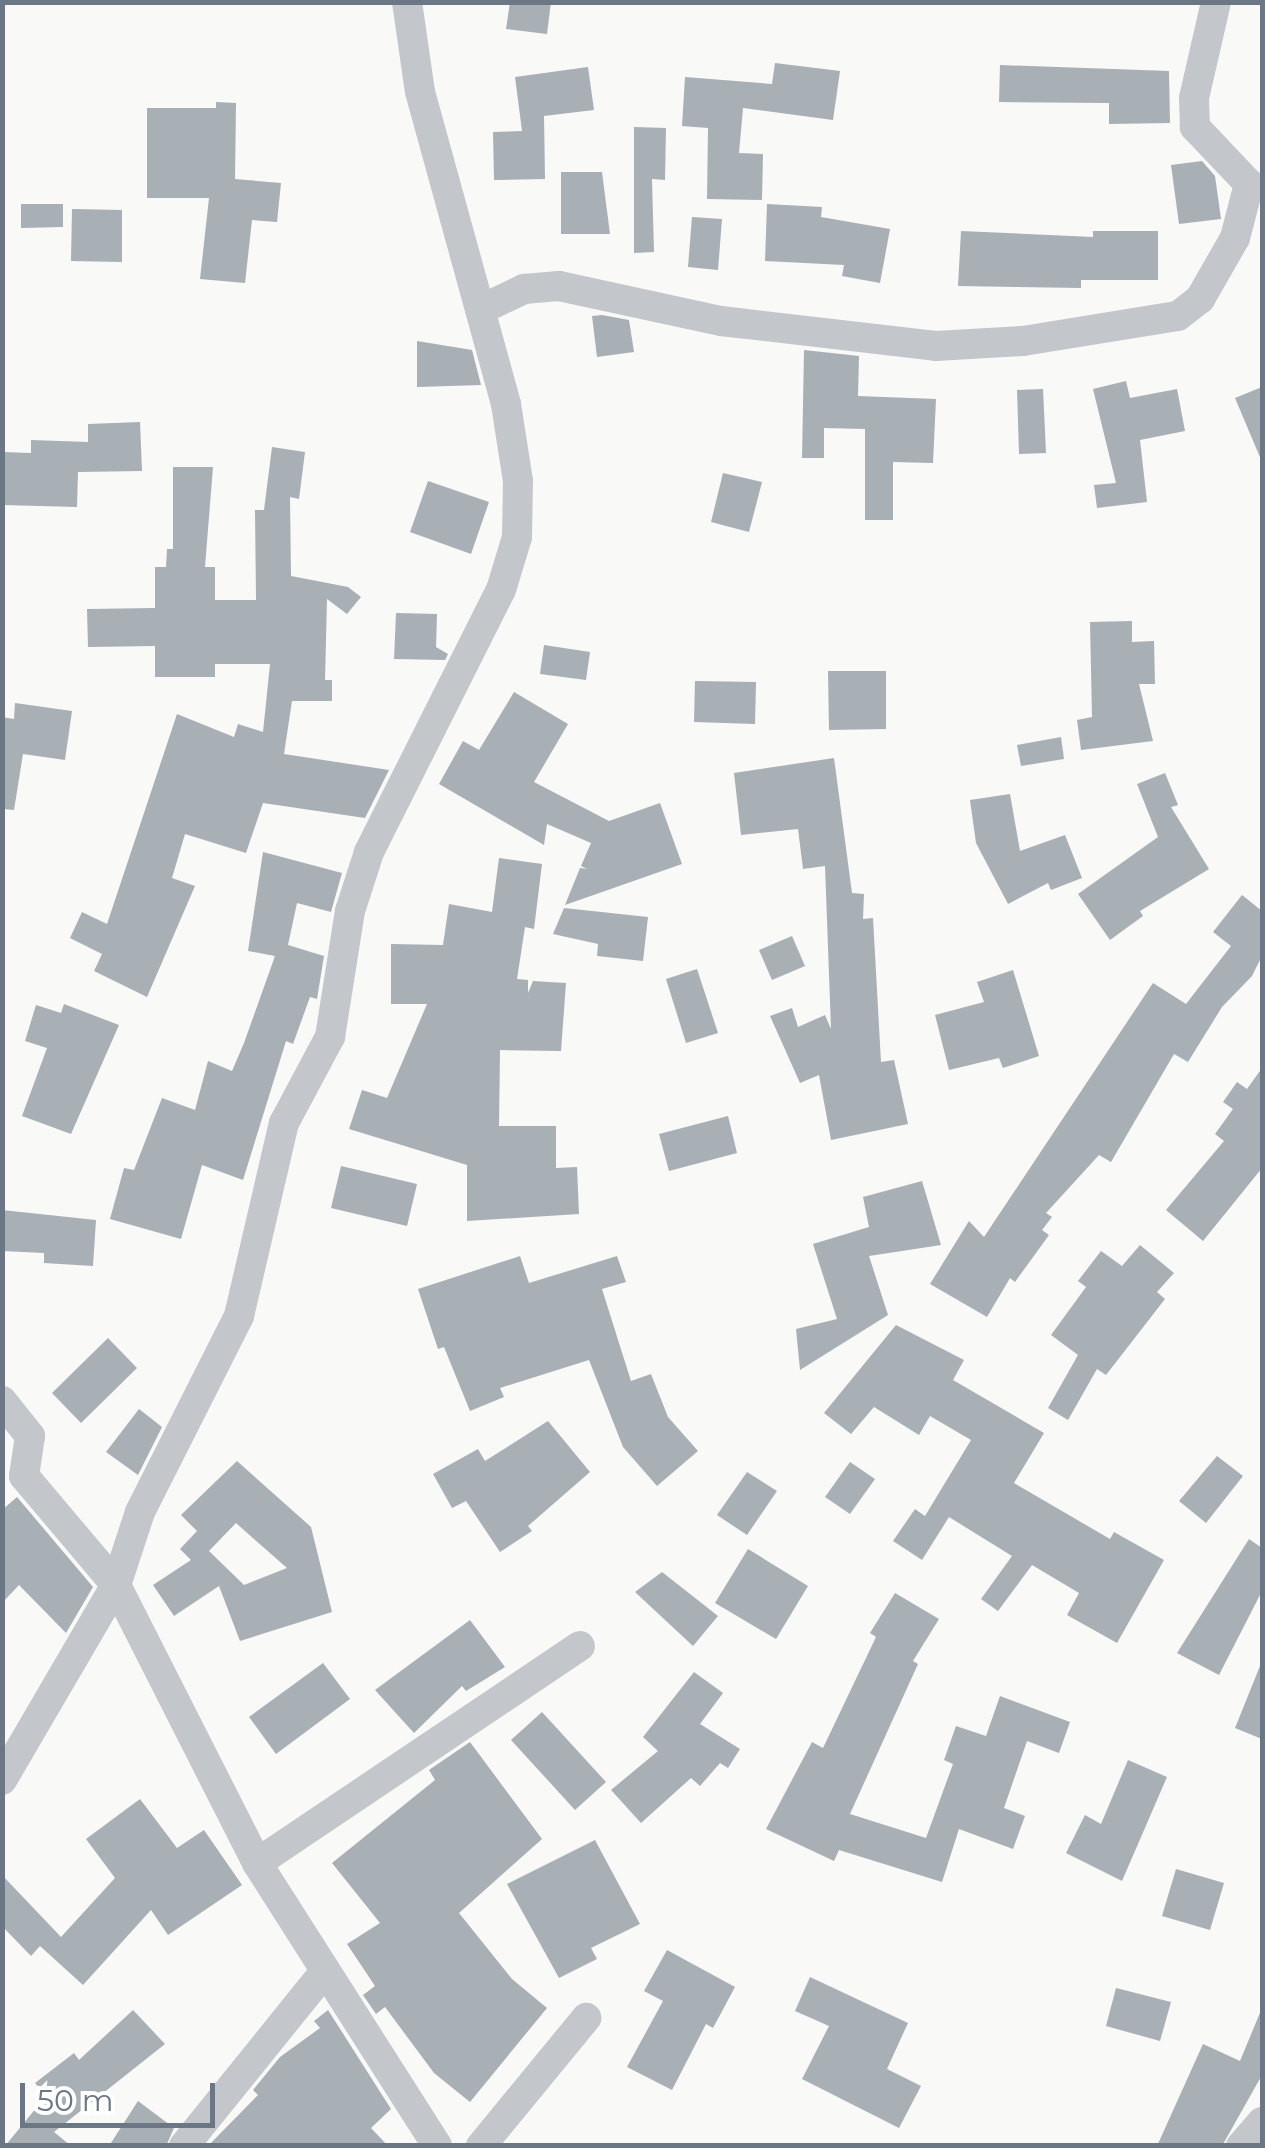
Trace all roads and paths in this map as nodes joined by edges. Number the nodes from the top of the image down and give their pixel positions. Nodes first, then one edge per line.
1 (407, 2) edge
2 (1216, 2) edge
3 (480, 310) junction
4 (2, 1402) edge
5 (30, 1436) junction
6 (2, 1455) edge
7 (116, 1585) junction
8 (580, 1646) dead end
9 (2, 1780) edge
10 (257, 1863) junction
11 (323, 1974) junction
12 (586, 2018) dead end
13 (1262, 2122) edge
14 (184, 2146) edge
15 (437, 2146) edge
16 (481, 2146) edge
17 (1241, 2146) edge

1 - 3 street
2 - 3 street
3 - 7 street
4 - 5 street
5 - 6 street
5 - 7 street
7 - 9 street
7 - 10 street
8 - 10 street
10 - 11 street
11 - 14 street
11 - 15 street
12 - 16 street
13 - 17 street

